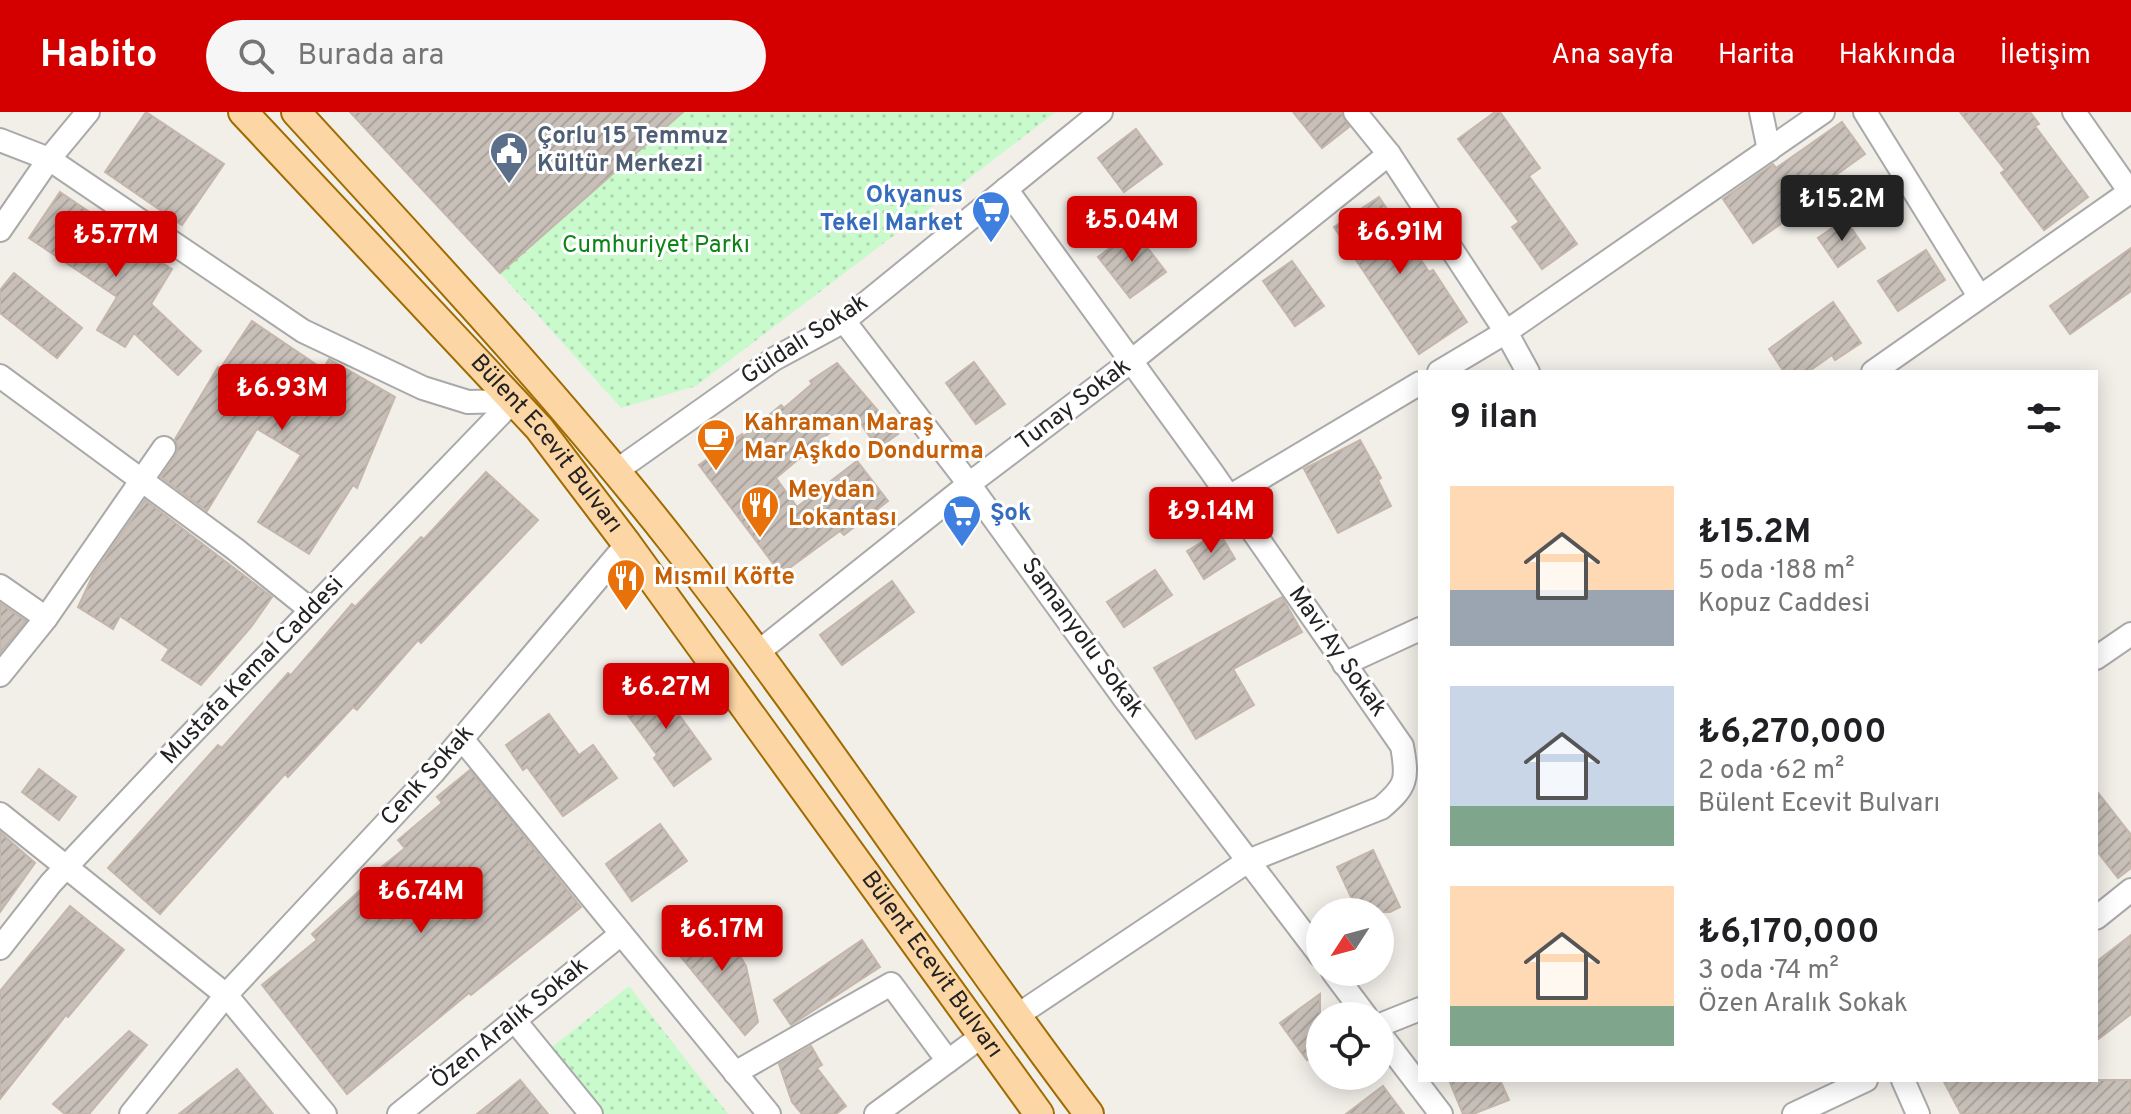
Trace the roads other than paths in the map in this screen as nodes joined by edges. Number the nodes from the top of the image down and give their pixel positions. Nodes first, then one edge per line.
1 (88, 112) edge
2 (243, 112) edge
3 (296, 112) edge
4 (1101, 112) edge
5 (1355, 112) edge
6 (1761, 112) edge
7 (1823, 112) edge
8 (1865, 112) edge
9 (2074, 112) edge
10 (0, 140) edge
11 (1769, 150) junction
12 (1389, 154) junction
13 (49, 159) junction
14 (1006, 189) junction
15 (2131, 191) edge
16 (0, 230) edge
17 (1979, 296) junction
18 (844, 321) junction
19 (1506, 332) junction
20 (1130, 362) junction
21 (1442, 370) edge
22 (1527, 370) edge
23 (1876, 370) edge
24 (0, 376) edge
25 (538, 378) junction
26 (1418, 384) edge
27 (513, 401) junction
28 (539, 428) junction
29 (164, 448) dead end
30 (616, 471) junction
31 (141, 481) junction
32 (969, 484) junction
33 (1229, 497) junction
34 (654, 519) junction
35 (627, 544) junction
36 (0, 586) edge
37 (311, 610) junction
38 (46, 618) junction
39 (1418, 630) edge
40 (2131, 634) edge
41 (757, 653) junction
42 (2098, 657) edge
43 (1344, 664) junction
44 (0, 675) edge
45 (462, 739) junction
46 (0, 814) edge
47 (1248, 861) junction
48 (68, 866) junction
49 (2131, 890) edge
50 (2098, 916) edge
51 (621, 934) junction
52 (1306, 937) edge
53 (0, 948) edge
54 (226, 995) junction
55 (1418, 1010) edge
56 (1015, 1017) junction
57 (1394, 1019) edge
58 (515, 1021) junction
59 (982, 1036) junction
60 (1394, 1052) edge
61 (948, 1061) junction
62 (735, 1073) junction
63 (1862, 1082) edge
64 (1904, 1082) edge
65 (131, 1114) edge
66 (325, 1114) edge
67 (399, 1114) edge
68 (591, 1114) edge
69 (769, 1114) edge
70 (876, 1114) edge
71 (1039, 1114) edge
72 (1089, 1114) edge
73 (1441, 1114) edge
74 (1794, 1114) edge
75 (1918, 1114) edge

1 - 13 street
2 - 27 main road, Bülent Ecevit Bulvarı
3 - 25 main road, Bülent Ecevit Bulvarı
4 - 14 street, Güldalı Sokak
5 - 12 street
6 - 11 street
7 - 11 street
8 - 17 street
9 - 15 street
10 - 13 street
11 - 19 street
12 - 19 street
12 - 20 street, Tunay Sokak
13 - 16 street
13 - 27 street
14 - 18 street, Güldalı Sokak
14 - 20 street, Mavi Ay Sokak
15 - 17 street
17 - 23 street
18 - 30 street, Güldalı Sokak
18 - 32 street, Samanyolu Sokak
19 - 21 street
19 - 22 street
20 - 32 street, Tunay Sokak
20 - 33 street, Mavi Ay Sokak
24 - 31 street
25 - 27 main road
25 - 30 main road, Bülent Ecevit Bulvarı
26 - 33 street
27 - 28 main road, Bülent Ecevit Bulvarı
27 - 37 street, Mustafa Kemal Caddesi
28 - 30 main road
28 - 35 main road, Bülent Ecevit Bulvarı
29 - 31 street
30 - 34 main road, Bülent Ecevit Bulvarı
30 - 35 main road
31 - 37 street
31 - 38 street
32 - 41 street, Tunay Sokak
32 - 47 street, Samanyolu Sokak
33 - 43 street, Mavi Ay Sokak
34 - 35 main road
34 - 41 main road, Bülent Ecevit Bulvarı
35 - 45 street, Cenk Sokak
35 - 59 main road, Bülent Ecevit Bulvarı
36 - 38 street
37 - 48 street, Mustafa Kemal Caddesi
38 - 44 street
39 - 43 street
40 - 42 street
41 - 56 main road, Bülent Ecevit Bulvarı
43 - 47 street, Mavi Ay Sokak
45 - 51 street
45 - 54 street, Cenk Sokak
46 - 48 street
47 - 52 street, Samanyolu Sokak
47 - 56 street, Mavi Ay Sokak
48 - 53 street, Mustafa Kemal Caddesi
48 - 54 street
49 - 50 street
51 - 58 street, Özen Aralık Sokak
51 - 62 street
54 - 65 street, Cenk Sokak
54 - 66 street
55 - 57 street
56 - 72 main road, Bülent Ecevit Bulvarı
58 - 67 street, Özen Aralık Sokak
58 - 68 street
59 - 61 street
59 - 71 main road, Bülent Ecevit Bulvarı
60 - 73 street
61 - 62 street
61 - 70 street
62 - 69 street
63 - 74 street
64 - 75 street

